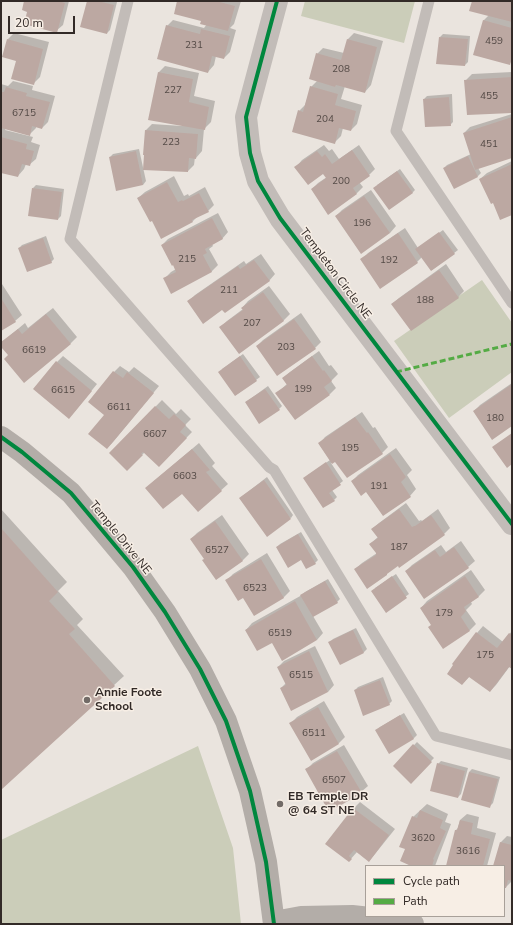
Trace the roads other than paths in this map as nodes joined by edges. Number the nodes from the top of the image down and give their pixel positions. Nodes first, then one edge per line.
1 (128, 1) edge
2 (277, 1) edge
3 (429, 1) edge
4 (512, 303) edge
5 (1, 437) edge
6 (512, 524) edge
7 (512, 755) edge
8 (274, 923) edge
9 (413, 924) edge

1 - 7 lane
2 - 6 street, Templeton Circle NE
3 - 4 lane
5 - 8 street, Temple Drive NE
8 - 9 street

